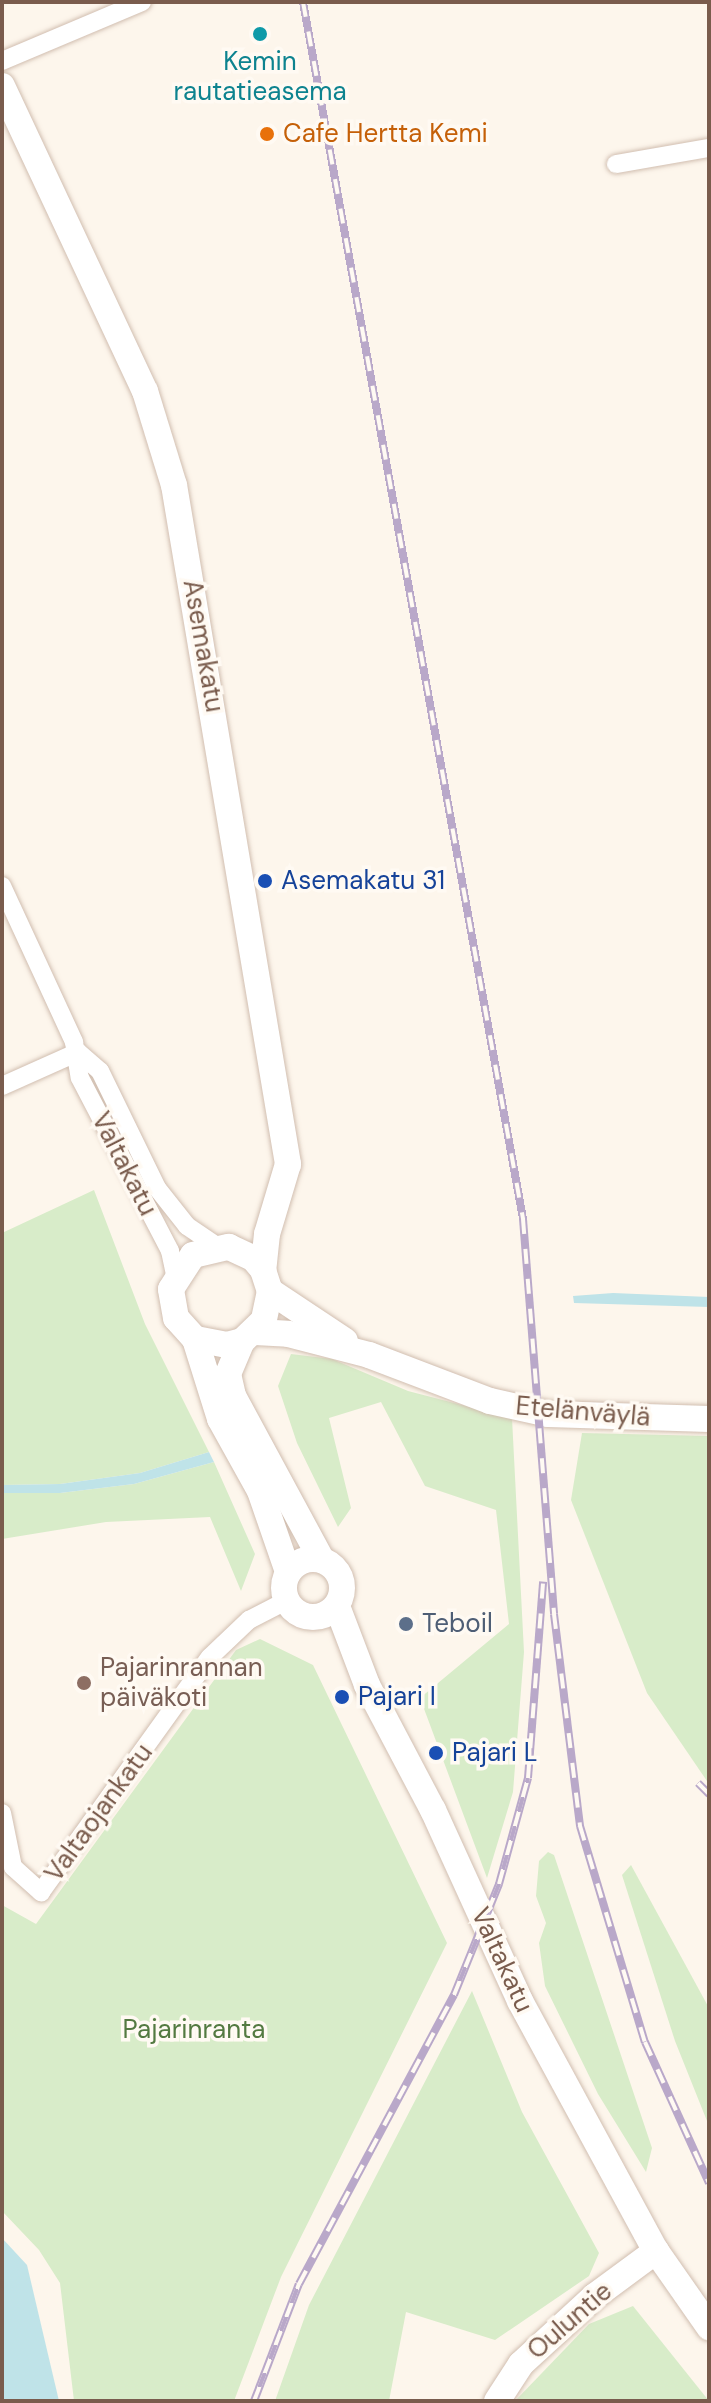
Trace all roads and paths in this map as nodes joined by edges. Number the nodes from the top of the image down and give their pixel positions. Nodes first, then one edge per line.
1 (142, 2) edge
2 (2, 61) edge
3 (2, 86) edge
4 (709, 148) edge
5 (616, 164) dead end
6 (2, 886) edge
7 (78, 1052) junction
8 (2, 1086) edge
9 (267, 1234) junction
10 (229, 1248) junction
11 (175, 1275) junction
12 (266, 1281) junction
13 (249, 1336) junction
14 (195, 1339) junction
15 (369, 1355) junction
16 (709, 1419) edge
17 (321, 1559) junction
18 (288, 1572) junction
19 (337, 1606) junction
20 (296, 1609) junction
21 (357, 1665) junction
22 (2, 1813) edge
23 (656, 2251) junction
24 (709, 2327) edge
25 (497, 2401) edge

1 - 2 street
3 - 9 main road, Asemakatu
4 - 5 street
6 - 7 street, Valtakatu
7 - 8 street
7 - 10 street, Valtakatu
7 - 11 street, Valtakatu
9 - 10 main road
9 - 12 main road, Asemakatu
10 - 11 main road
10 - 12 main road
11 - 14 main road
12 - 13 main road
12 - 15 main road, Etelänväylä
13 - 14 main road
13 - 15 main road, Etelänväylä
13 - 17 main road
14 - 18 main road
15 - 16 main road, Etelänväylä
17 - 18 main road
17 - 19 main road
18 - 20 main road
19 - 20 main road
19 - 21 main road, Valtakatu
20 - 21 main road, Valtakatu
20 - 22 street, Valtaojankatu
21 - 23 main road, Valtakatu
23 - 24 main road, Valtakatu
23 - 25 main road, Ouluntie

